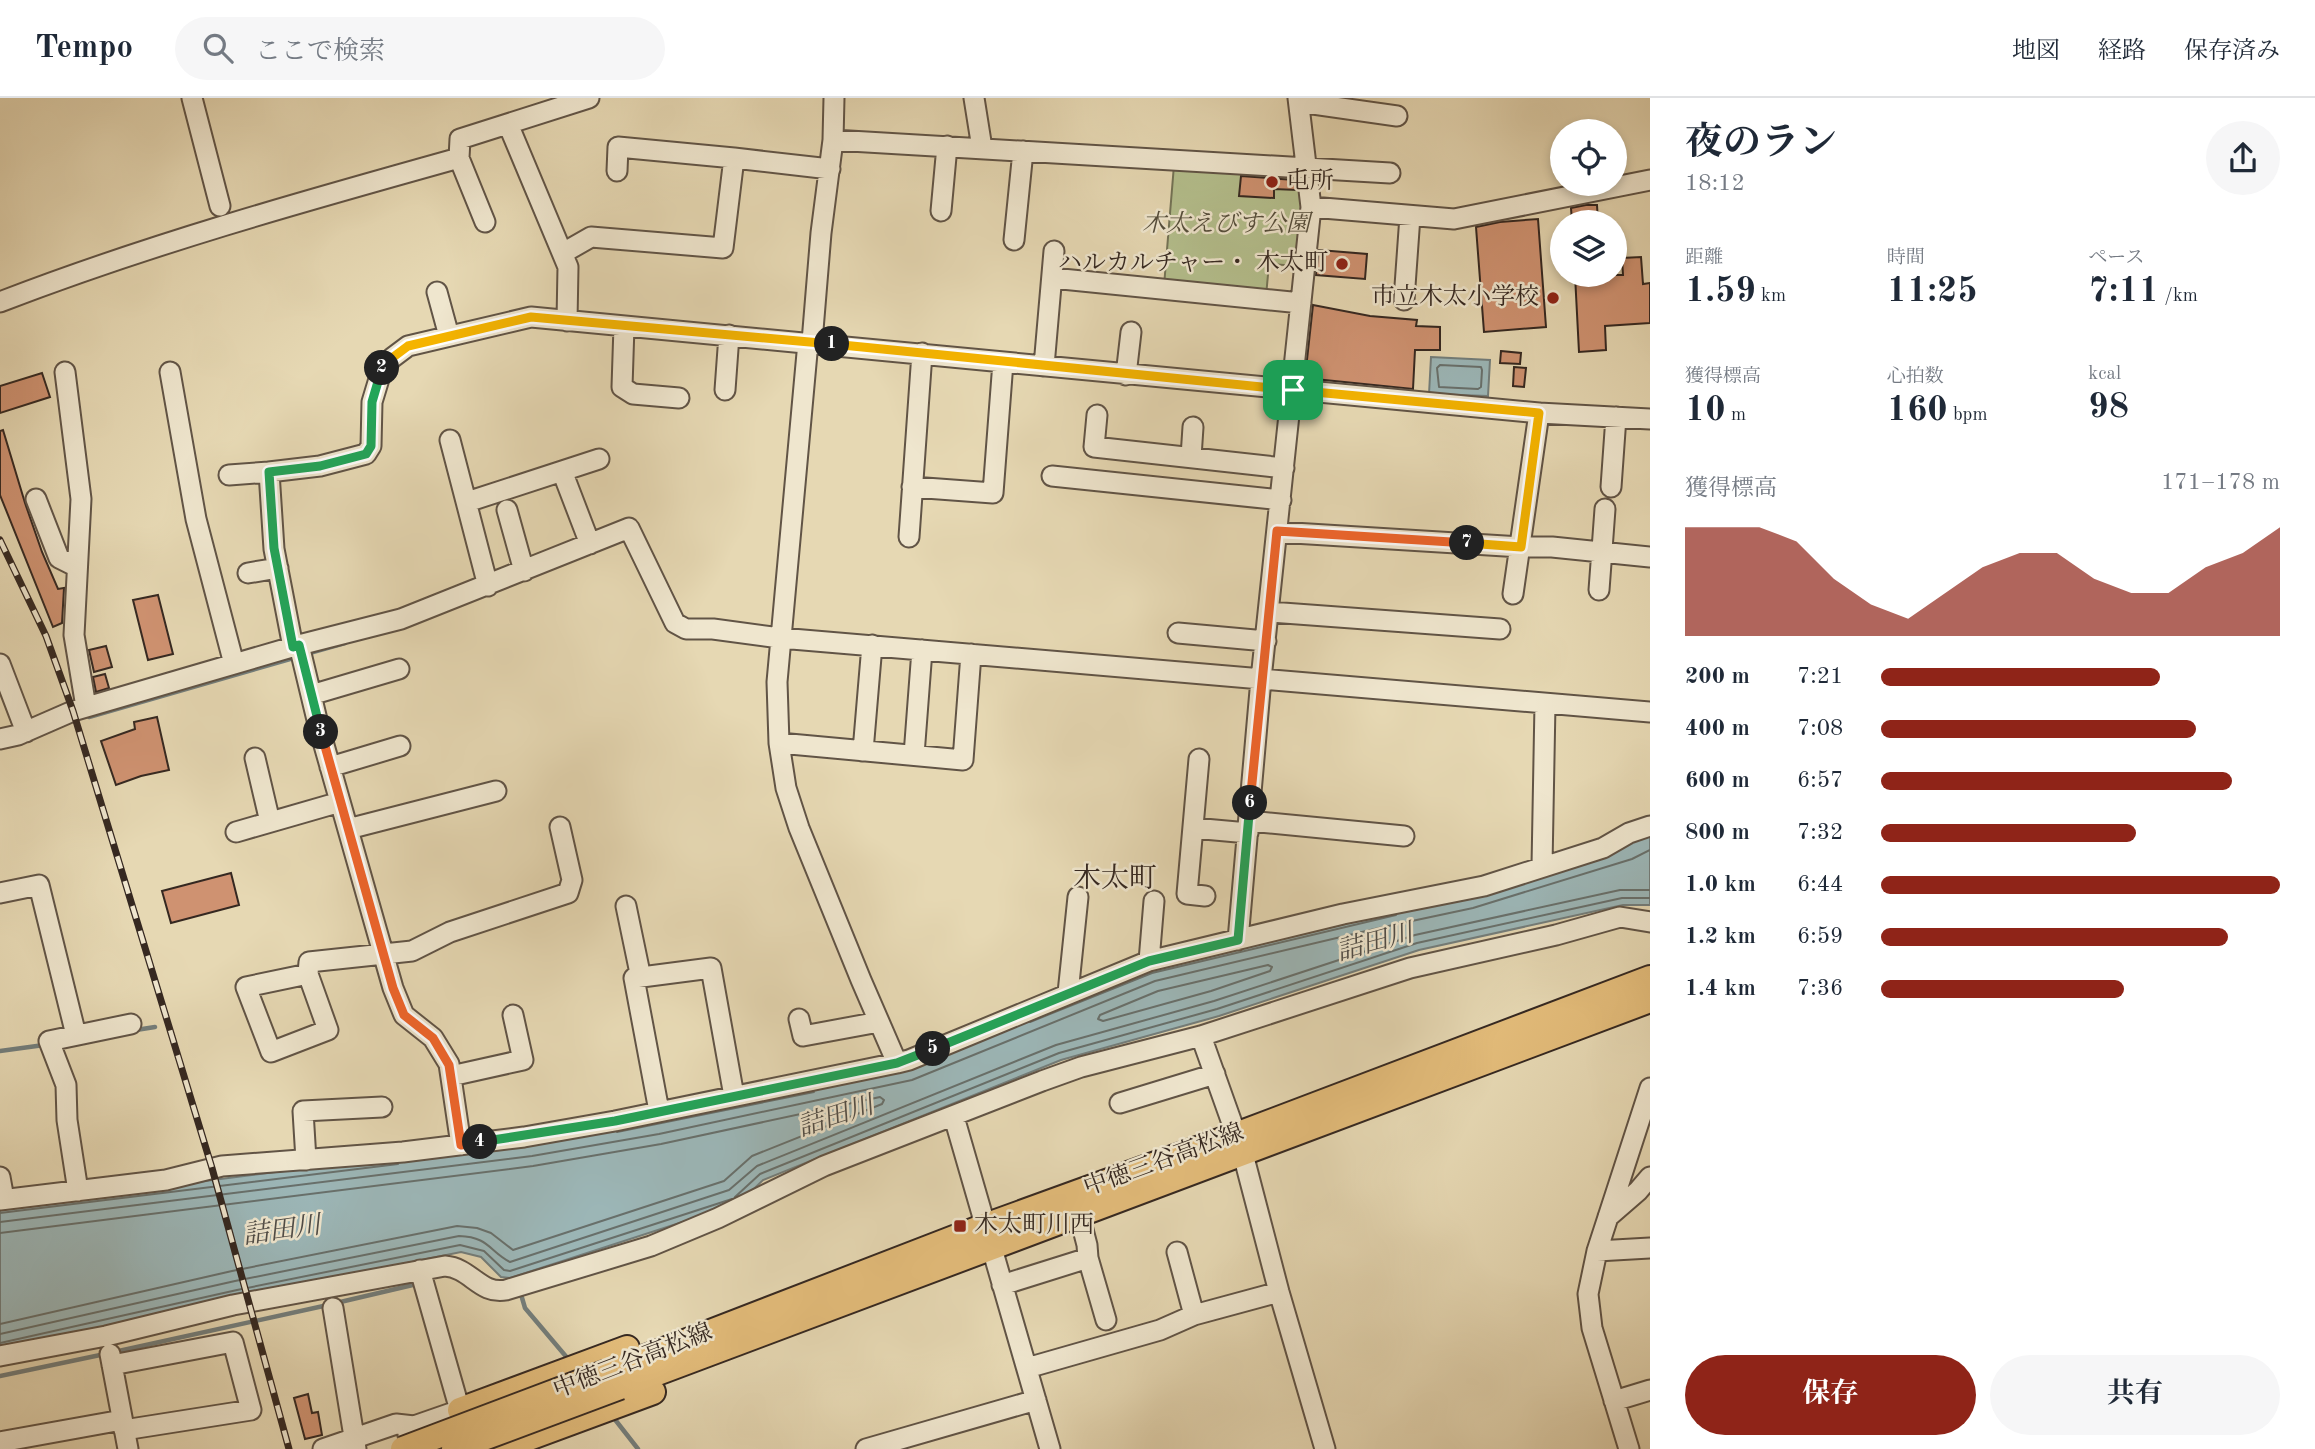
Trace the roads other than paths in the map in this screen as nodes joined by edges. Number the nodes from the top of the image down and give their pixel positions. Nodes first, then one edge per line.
1 (192, 98) edge
2 (589, 98) edge
3 (834, 98) edge
4 (974, 98) edge
5 (1299, 100) edge
6 (1397, 116) dead end
7 (508, 124) junction
8 (833, 140) junction
9 (947, 146) junction
10 (982, 148) junction
11 (1023, 151) junction
12 (459, 158) junction
13 (734, 158) junction
14 (830, 169) junction
15 (1308, 169) junction
16 (617, 170) dead end
17 (1390, 173) dead end
18 (1650, 180) edge
19 (220, 206) dead end
20 (1311, 207) junction
21 (941, 211) dead end
22 (1410, 216) junction
23 (485, 222) dead end
24 (1014, 240) dead end
25 (1054, 251) dead end
26 (563, 253) junction
27 (1052, 278) junction
28 (437, 292) dead end
29 (1, 298) edge
30 (1404, 300) dead end
31 (1301, 303) junction
32 (567, 321) junction
33 (624, 326) junction
34 (1131, 332) dead end
35 (729, 335) junction
36 (449, 336) junction
37 (810, 342) junction
38 (922, 354) junction
39 (1003, 362) junction
40 (1044, 366) junction
41 (65, 372) dead end
42 (170, 373) dead end
43 (1126, 375) junction
44 (725, 390) dead end
45 (1293, 390) junction
46 (679, 398) dead end
47 (1539, 413) junction
48 (1097, 415) dead end
49 (1616, 417) junction
50 (1650, 419) edge
51 (1193, 427) dead end
52 (450, 440) dead end
53 (1191, 457) junction
54 (599, 459) dead end
55 (1284, 468) junction
56 (562, 471) junction
57 (269, 472) junction
58 (229, 475) dead end
59 (1052, 476) dead end
60 (912, 487) junction
61 (1611, 487) dead end
62 (36, 499) dead end
63 (1281, 500) junction
64 (467, 502) junction
65 (1605, 509) dead end
66 (507, 510) dead end
67 (1277, 531) junction
68 (909, 537) dead end
69 (590, 544) junction
70 (1521, 547) junction
71 (1602, 552) junction
72 (1650, 557) edge
73 (77, 567) junction
74 (278, 568) junction
75 (524, 571) junction
76 (248, 573) dead end
77 (488, 586) junction
78 (1599, 590) dead end
79 (1513, 594) dead end
80 (1269, 612) junction
81 (1500, 629) dead end
82 (1178, 633) dead end
83 (780, 638) junction
84 (1266, 641) junction
85 (872, 645) junction
86 (296, 646) junction
87 (922, 650) junction
88 (971, 654) junction
89 (0, 664) edge
90 (234, 664) junction
91 (399, 669) dead end
92 (1261, 679) junction
93 (311, 695) junction
94 (1545, 704) junction
95 (86, 707) junction
96 (1650, 712) edge
97 (26, 732) junction
98 (0, 739) edge
99 (779, 743) junction
100 (401, 747) dead end
101 (863, 751) junction
102 (914, 755) junction
103 (255, 758) dead end
104 (1199, 759) dead end
105 (330, 767) junction
106 (496, 791) dead end
107 (340, 802) junction
108 (270, 822) junction
109 (1650, 826) edge
110 (560, 827) dead end
111 (1248, 827) junction
112 (1193, 828) junction
113 (348, 829) junction
114 (236, 832) dead end
115 (1404, 836) dead end
116 (1542, 866) junction
117 (0, 893) edge
118 (1078, 897) dead end
119 (1205, 897) dead end
120 (1154, 901) dead end
121 (626, 906) dead end
122 (1650, 922) edge
123 (1238, 940) junction
124 (384, 954) junction
125 (1149, 961) junction
126 (309, 974) junction
127 (641, 978) junction
128 (1650, 978) edge
129 (1068, 993) junction
130 (1650, 1000) edge
131 (513, 1015) dead end
132 (879, 1022) junction
133 (131, 1024) dead end
134 (802, 1034) dead end
135 (76, 1035) junction
136 (1201, 1035) junction
137 (897, 1063) junction
138 (1214, 1074) junction
139 (451, 1076) junction
140 (1650, 1088) edge
141 (734, 1096) junction
142 (1120, 1102) dead end
143 (382, 1107) dead end
144 (659, 1111) junction
145 (954, 1117) junction
146 (461, 1145) junction
147 (1240, 1145) junction
148 (306, 1160) junction
149 (0, 1177) edge
150 (1650, 1177) edge
151 (78, 1191) junction
152 (2, 1200) edge
153 (1079, 1214) junction
154 (1608, 1217) junction
155 (988, 1236) junction
156 (1650, 1248) edge
157 (1597, 1251) junction
158 (1177, 1252) dead end
159 (1088, 1258) junction
160 (421, 1270) junction
161 (857, 1276) junction
162 (1002, 1285) junction
163 (879, 1290) junction
164 (1279, 1292) junction
165 (333, 1308) dead end
166 (1194, 1315) junction
167 (1106, 1320) dead end
168 (106, 1336) junction
169 (0, 1356) edge
170 (112, 1365) junction
171 (1027, 1368) junction
172 (614, 1379) junction
173 (1650, 1390) edge
174 (1036, 1400) junction
175 (1614, 1401) junction
176 (460, 1410) junction
177 (414, 1426) junction
178 (125, 1433) edge
179 (0, 1442) edge
180 (356, 1443) edge
181 (323, 1449) edge
182 (402, 1449) edge
183 (413, 1449) edge
184 (454, 1449) edge
185 (471, 1449) edge
186 (499, 1449) edge
187 (866, 1449) edge
188 (1050, 1449) edge
189 (1325, 1449) edge
190 (1629, 1449) edge

1 - 19 street
2 - 7 street
3 - 8 street
4 - 10 street
5 - 6 street
5 - 15 street
7 - 12 street
7 - 26 street
8 - 9 street
8 - 14 street
9 - 10 street
9 - 21 street
10 - 11 street
11 - 15 street
11 - 24 street
12 - 23 street
12 - 29 street
13 - 14 street
13 - 16 street
13 - 26 street
14 - 37 street
15 - 17 street
15 - 20 street
18 - 22 street
20 - 22 street
20 - 31 street
22 - 30 street
25 - 27 street
26 - 32 street
27 - 31 street
27 - 40 street
28 - 36 street
31 - 45 street
32 - 33 street
32 - 36 street
33 - 35 street
33 - 46 street
34 - 43 street
35 - 37 street
35 - 44 street
36 - 57 street
37 - 38 street
37 - 83 street
38 - 39 street
38 - 60 street
39 - 40 street
39 - 60 street
40 - 43 street
41 - 73 street
42 - 90 street
43 - 45 street
45 - 47 street
45 - 55 street
47 - 49 street
47 - 70 street
48 - 53 street
49 - 50 street
49 - 61 street
51 - 53 street
52 - 64 street
53 - 55 street
54 - 56 street
55 - 63 street
56 - 64 street
56 - 69 street
57 - 58 street
57 - 74 street
59 - 63 street
60 - 68 street
62 - 73 street
63 - 67 street
64 - 77 street
65 - 71 street
66 - 75 street
67 - 70 street
67 - 80 street
69 - 75 street
69 - 83 street
70 - 71 street
70 - 79 street
71 - 72 street
71 - 78 street
73 - 95 street
74 - 76 street
74 - 86 street
75 - 77 street
77 - 86 street
80 - 81 street
80 - 84 street
82 - 84 street
83 - 85 street
83 - 99 street
84 - 92 street
85 - 87 street
85 - 101 street
86 - 90 street
86 - 93 street
87 - 88 street
87 - 102 street
88 - 92 street
88 - 102 street
89 - 97 street
90 - 95 street
91 - 93 street
92 - 94 street
92 - 111 street
93 - 105 street
94 - 96 street
94 - 116 street
95 - 97 street
97 - 98 street
99 - 101 street
99 - 132 street
100 - 105 street
101 - 102 street
103 - 108 street
104 - 112 street
105 - 107 street
106 - 113 street
107 - 108 street
107 - 113 street
108 - 114 street
109 - 116 street
110 - 124 street
111 - 112 street
111 - 115 street
111 - 123 street
112 - 119 street
113 - 124 street
116 - 123 street
117 - 135 street
118 - 129 street
120 - 125 street
121 - 127 street
122 - 136 street
123 - 125 street
124 - 126 street
124 - 139 street
125 - 129 street
126 - 126 street
127 - 141 street
127 - 144 street
128 - 147 main road, 中徳三谷高松線
129 - 137 street
130 - 147 main road, 中徳三谷高松線
131 - 139 street
132 - 134 street
132 - 137 street
133 - 135 street
135 - 151 street
136 - 138 street
136 - 145 street
137 - 141 street
138 - 142 street
138 - 147 street
139 - 146 street
140 - 154 street
141 - 144 street
143 - 148 street
144 - 146 street
145 - 155 street
145 - 160 street
146 - 148 street
147 - 153 main road, 中徳三谷高松線
147 - 155 main road, 中徳三谷高松線
147 - 164 street
148 - 151 street
149 - 152 street
150 - 154 street
151 - 152 street
153 - 155 main road, 中徳三谷高松線
153 - 159 street
154 - 157 street
155 - 161 main road, 中徳三谷高松線
155 - 162 street
155 - 163 main road, 中徳三谷高松線
156 - 157 street
157 - 175 street
158 - 166 street
159 - 162 street
159 - 167 street
160 - 168 street
160 - 176 street
161 - 172 main road, 中徳三谷高松線
161 - 176 main road
162 - 171 street
163 - 172 main road, 中徳三谷高松線
163 - 186 main road
164 - 166 street
164 - 189 street
165 - 180 street
166 - 171 street
168 - 169 street
168 - 170 street
170 - 178 street
170 - 178 street
171 - 174 street
172 - 182 main road, 中徳三谷高松線, bridge
172 - 184 main road, 中徳三谷高松線, bridge
173 - 175 street
174 - 187 street
174 - 188 street
175 - 190 street
176 - 177 street
176 - 185 street
177 - 180 street
177 - 183 street
178 - 179 street
180 - 181 street

